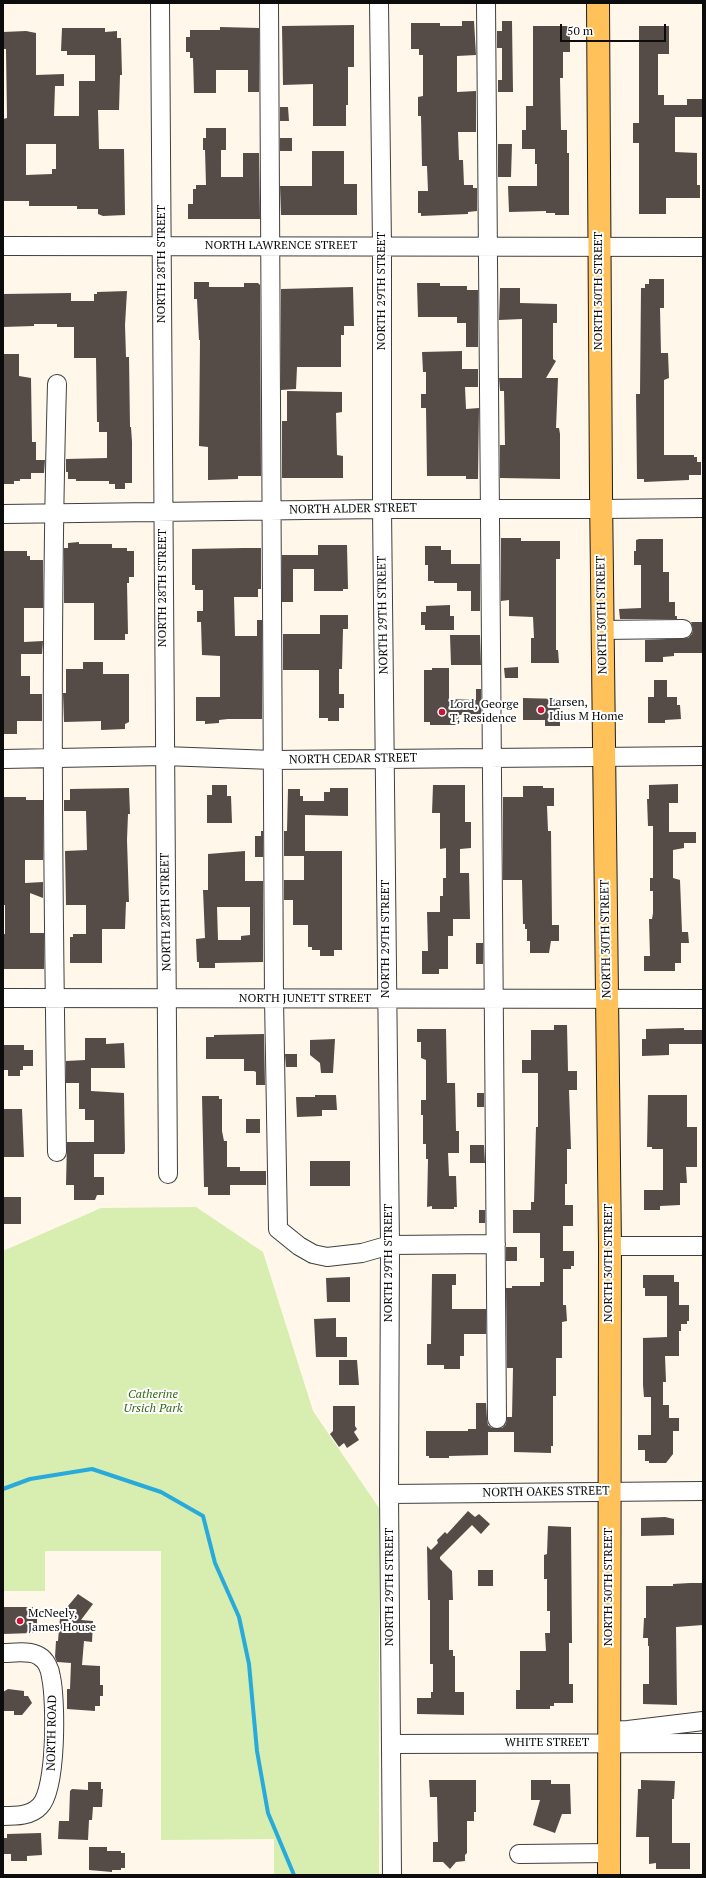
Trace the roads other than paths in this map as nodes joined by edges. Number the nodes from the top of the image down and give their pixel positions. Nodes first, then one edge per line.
1 (160, 3) edge
2 (269, 3) edge
3 (379, 3) edge
4 (486, 3) edge
5 (598, 3) edge
6 (3, 246) edge
7 (162, 246) junction
8 (270, 246) junction
9 (382, 246) junction
10 (488, 246) junction
11 (599, 247) junction
12 (703, 247) edge
13 (57, 384) dead end
14 (382, 508) junction
15 (490, 508) junction
16 (703, 508) edge
17 (271, 510) junction
18 (601, 510) junction
19 (163, 511) junction
20 (3, 514) edge
21 (53, 514) junction
22 (602, 630) junction
23 (683, 630) dead end
24 (164, 756) junction
25 (703, 756) edge
26 (604, 757) junction
27 (53, 758) junction
28 (492, 758) junction
29 (3, 759) edge
30 (385, 759) junction
31 (272, 760) junction
32 (3, 998) edge
33 (55, 998) junction
34 (167, 999) junction
35 (274, 999) junction
36 (387, 999) junction
37 (494, 999) junction
38 (607, 999) junction
39 (703, 999) edge
40 (57, 1152) dead end
41 (168, 1174) dead end
42 (496, 1244) junction
43 (390, 1245) junction
44 (610, 1246) junction
45 (703, 1246) edge
46 (497, 1419) dead end
47 (703, 1491) edge
48 (609, 1492) junction
49 (389, 1494) junction
50 (3, 1653) edge
51 (703, 1721) edge
52 (609, 1737) junction
53 (703, 1743) edge
54 (391, 1744) junction
55 (3, 1816) edge
56 (609, 1853) junction
57 (519, 1854) dead end
58 (392, 1875) edge
59 (609, 1875) edge

1 - 7 street, NORTH 28TH STREET
2 - 8 street
3 - 9 street, NORTH 29TH STREET
4 - 10 street
5 - 11 main road, NORTH 30TH STREET
6 - 7 street, NORTH LAWRENCE STREET
7 - 8 street, NORTH LAWRENCE STREET
7 - 19 street, NORTH 28TH STREET
8 - 9 street, NORTH LAWRENCE STREET
8 - 17 street
9 - 10 street, NORTH LAWRENCE STREET
9 - 14 street, NORTH 29TH STREET
10 - 11 street, NORTH LAWRENCE STREET
10 - 15 street
11 - 12 street, NORTH LAWRENCE STREET
11 - 18 main road, NORTH 30TH STREET
13 - 21 street
14 - 15 street, NORTH ALDER STREET
14 - 17 street, NORTH ALDER STREET
14 - 30 street, NORTH 29TH STREET
15 - 18 street, NORTH ALDER STREET
15 - 28 street
16 - 18 street, NORTH ALDER STREET
17 - 19 street, NORTH ALDER STREET
17 - 31 street
18 - 22 main road, NORTH 30TH STREET
19 - 21 street, NORTH ALDER STREET
19 - 24 street, NORTH 28TH STREET
20 - 21 street, NORTH ALDER STREET
21 - 27 street
22 - 23 street
22 - 26 main road, NORTH 30TH STREET
24 - 27 street, NORTH CEDAR STREET
24 - 31 street, NORTH CEDAR STREET
24 - 34 street, NORTH 28TH STREET
25 - 26 street, NORTH CEDAR STREET
26 - 28 street, NORTH CEDAR STREET
26 - 38 main road, NORTH 30TH STREET
27 - 29 street, NORTH CEDAR STREET
27 - 33 street
28 - 30 street, NORTH CEDAR STREET
28 - 37 street
30 - 31 street, NORTH CEDAR STREET
30 - 36 street, NORTH 29TH STREET
31 - 35 street
32 - 33 street, NORTH JUNETT STREET
33 - 34 street, NORTH JUNETT STREET
33 - 40 street
34 - 35 street, NORTH JUNETT STREET
34 - 41 street, NORTH 28TH STREET
35 - 36 street, NORTH JUNETT STREET
35 - 43 street
36 - 37 street, NORTH JUNETT STREET
36 - 43 street, NORTH 29TH STREET
37 - 38 street, NORTH JUNETT STREET
37 - 42 street
38 - 39 street, NORTH JUNETT STREET
38 - 44 main road, NORTH 30TH STREET
42 - 43 street
42 - 46 street
43 - 49 street, NORTH 29TH STREET
44 - 45 street
44 - 48 main road, NORTH 30TH STREET
47 - 48 street, NORTH OAKES STREET
48 - 49 street, NORTH OAKES STREET
48 - 52 main road, NORTH 30TH STREET
49 - 54 street, NORTH 29TH STREET
50 - 55 street, NORTH ROAD
51 - 52 street
52 - 53 street, WHITE STREET
52 - 54 street, WHITE STREET
52 - 56 main road, NORTH 30TH STREET
54 - 58 street, NORTH 29TH STREET
56 - 57 street
56 - 59 main road, NORTH 30TH STREET

